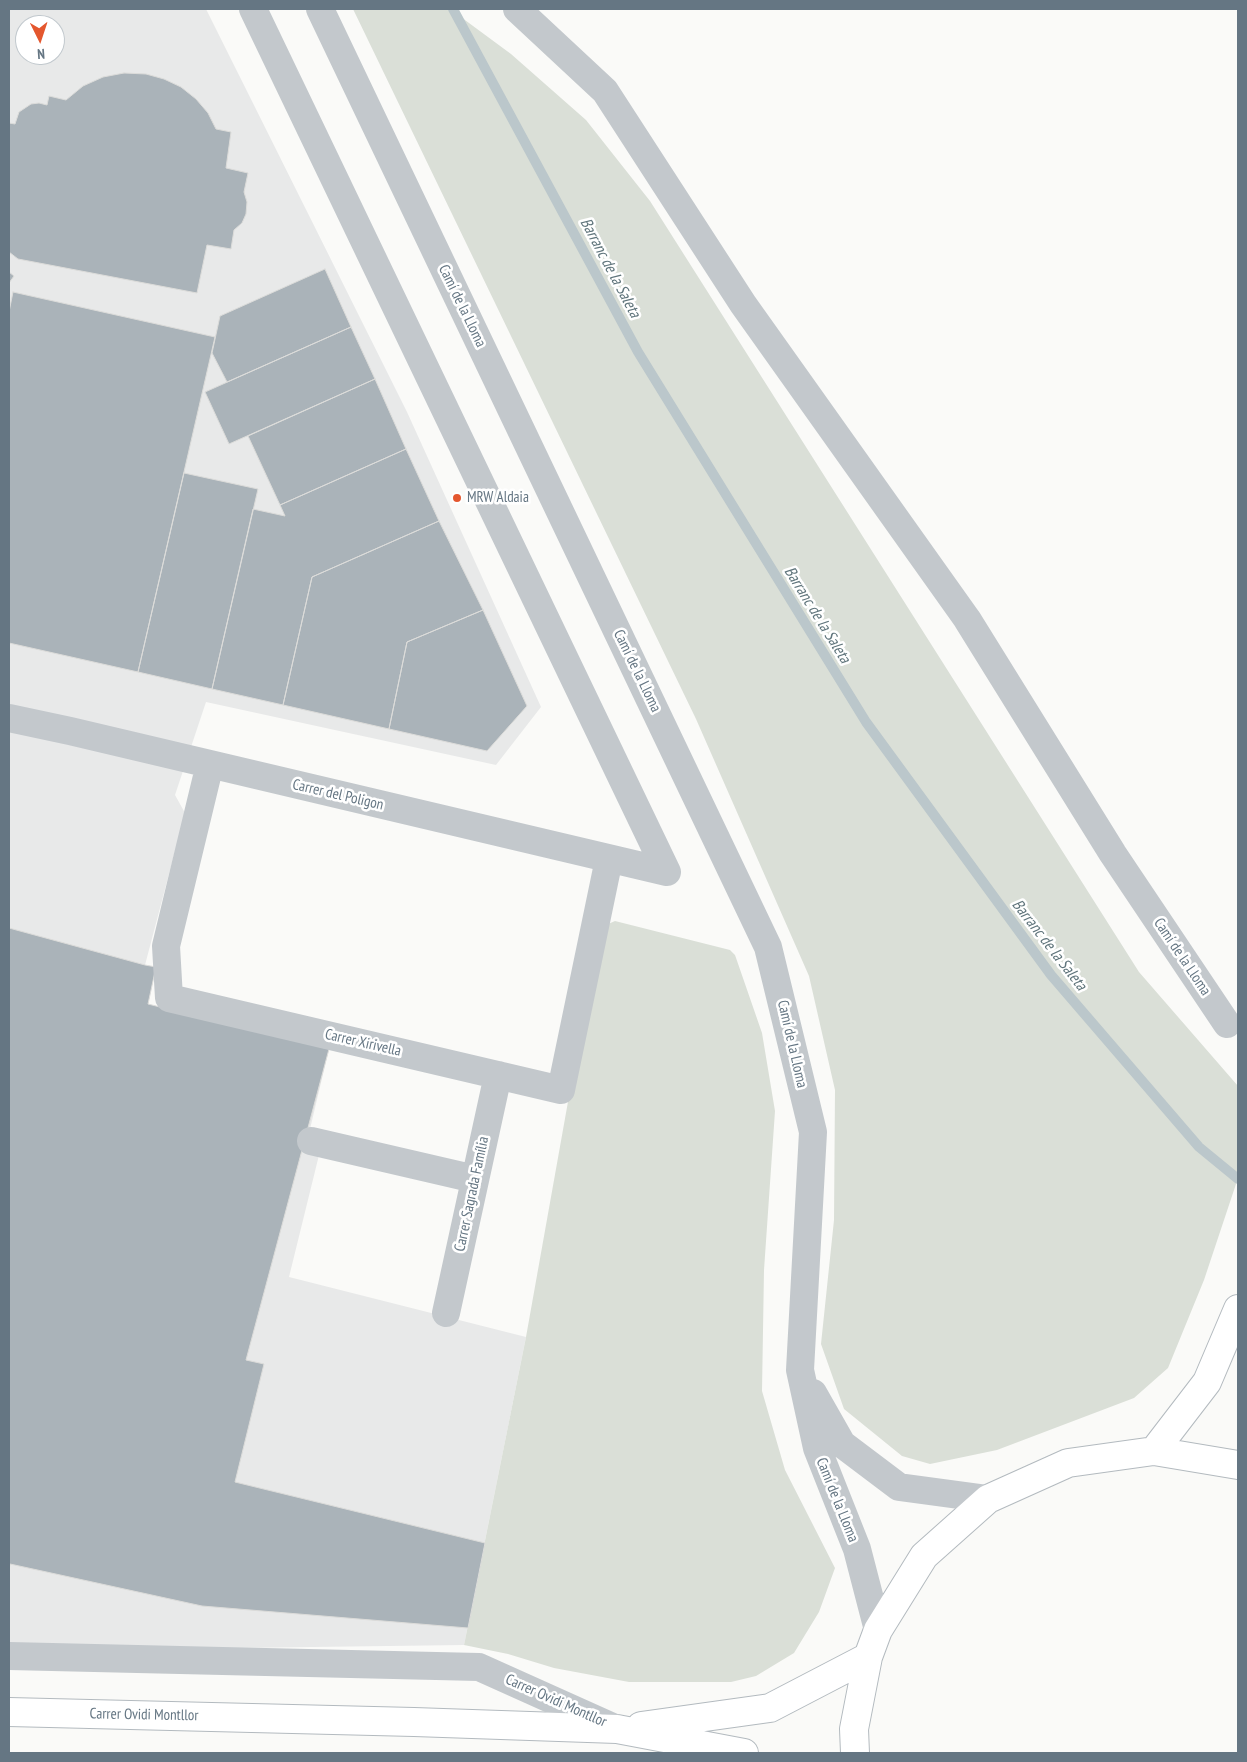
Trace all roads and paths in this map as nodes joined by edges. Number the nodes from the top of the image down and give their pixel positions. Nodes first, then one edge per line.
1 (253, 9) edge
2 (320, 9) edge
3 (518, 9) edge
4 (9, 718) edge
5 (210, 764) junction
6 (609, 859) junction
7 (1227, 1024) dead end
8 (498, 1075) junction
9 (311, 1141) dead end
10 (476, 1179) junction
11 (1238, 1309) edge
12 (446, 1313) dead end
13 (800, 1370) junction
14 (1154, 1451) junction
15 (1238, 1465) edge
16 (988, 1499) junction
17 (878, 1630) junction
18 (9, 1656) edge
19 (868, 1656) junction
20 (9, 1712) edge
21 (617, 1729) junction
22 (744, 1753) edge
23 (855, 1753) edge

1 - 6 street, Carrer del Poligon
2 - 13 street, Camí de la Lloma
3 - 7 street, Camí de la Lloma
4 - 5 street, Carrer del Poligon
5 - 6 street, Carrer del Poligon
5 - 8 street, Carrer Xirivella
6 - 8 street, Carrer Xirivella
8 - 10 street, Carrer Sagrada Família
9 - 10 street
10 - 12 street, Carrer Sagrada Família
11 - 14 main road
13 - 16 street, Camí de la Lloma
13 - 17 street, Camí de la Lloma
14 - 15 main road
14 - 16 main road
16 - 17 main road
17 - 19 main road
18 - 21 street, Carrer Ovidi Montllor
19 - 21 main road
19 - 23 main road
20 - 21 main road, Carrer Ovidi Montllor
21 - 22 main road

